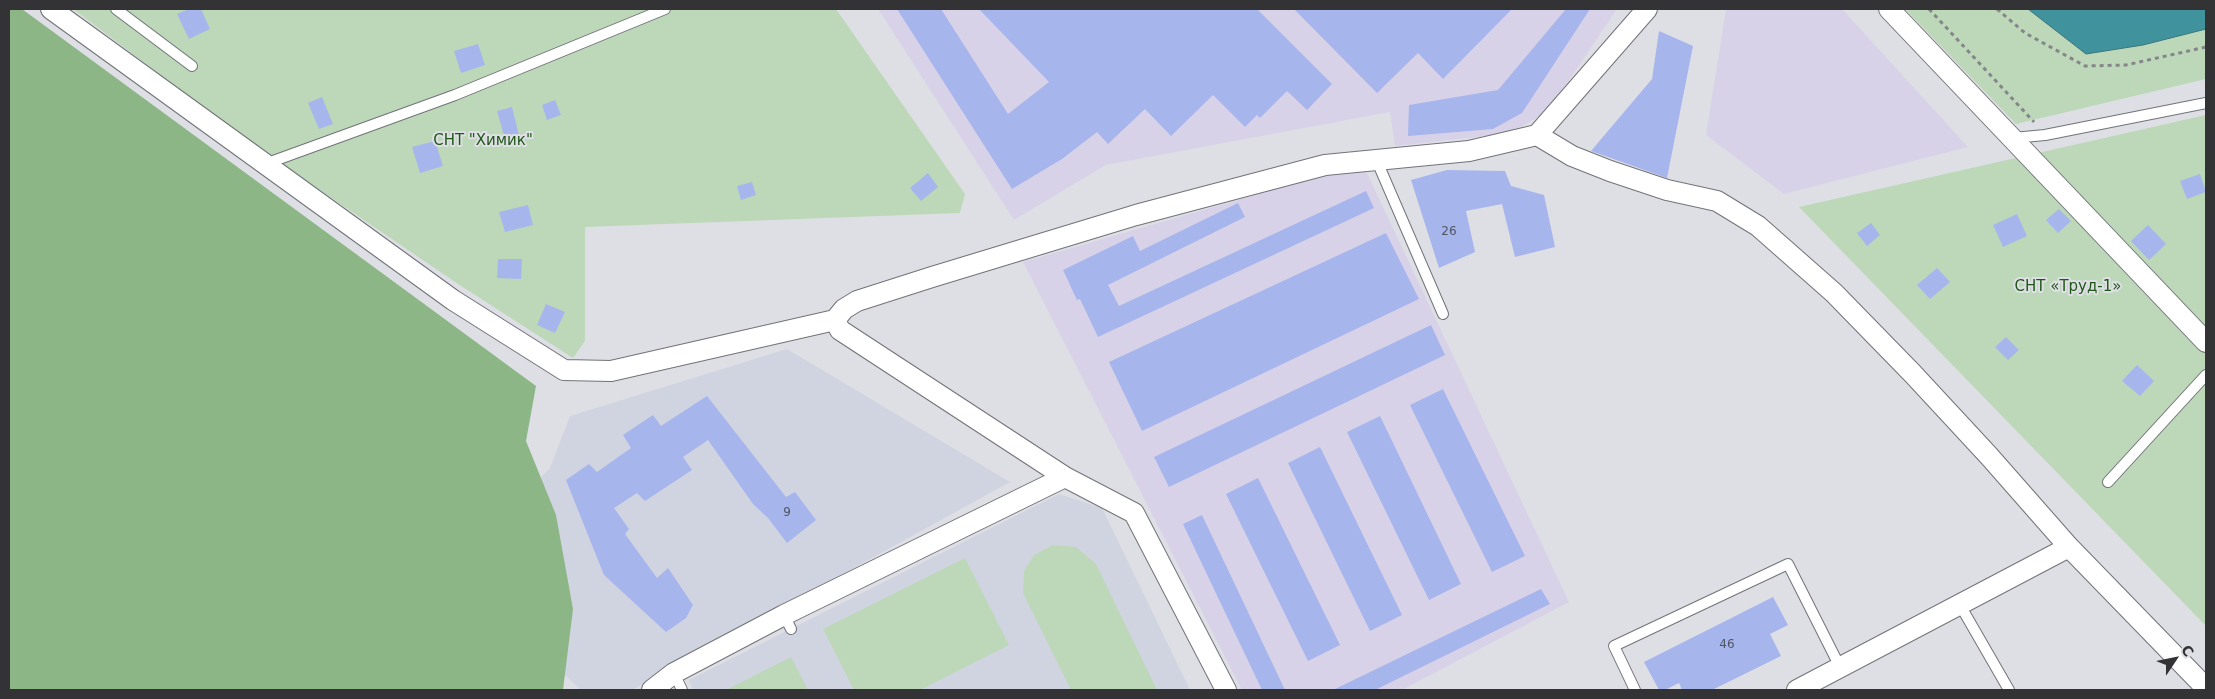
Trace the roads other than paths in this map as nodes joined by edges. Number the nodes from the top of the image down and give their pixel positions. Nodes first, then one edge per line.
1 (51, 9) edge
2 (116, 9) edge
3 (665, 9) edge
4 (1647, 9) edge
5 (1889, 9) edge
6 (192, 66) dead end
7 (2206, 103) edge
8 (1537, 135) junction
9 (2013, 138) junction
10 (1376, 159) junction
11 (265, 164) junction
12 (1444, 314) dead end
13 (835, 320) junction
14 (2206, 342) edge
15 (2206, 375) edge
16 (1064, 477) junction
17 (2108, 482) dead end
18 (2069, 547) junction
19 (1960, 604) junction
20 (1840, 667) junction
21 (678, 682) edge
22 (2206, 688) edge
23 (652, 690) edge
24 (1226, 690) edge
25 (1635, 690) edge
26 (1797, 690) edge
27 (2010, 690) edge

1 - 11 street
2 - 6 lane
3 - 11 lane
4 - 8 street
5 - 9 street
7 - 9 lane
8 - 10 street
8 - 18 street
9 - 14 street
10 - 12 lane
10 - 13 street
11 - 13 street
13 - 16 street
15 - 17 lane
16 - 21 street
16 - 24 street
18 - 19 street
18 - 22 street
19 - 20 street
19 - 27 lane
20 - 25 lane
20 - 26 street
21 - 23 street

